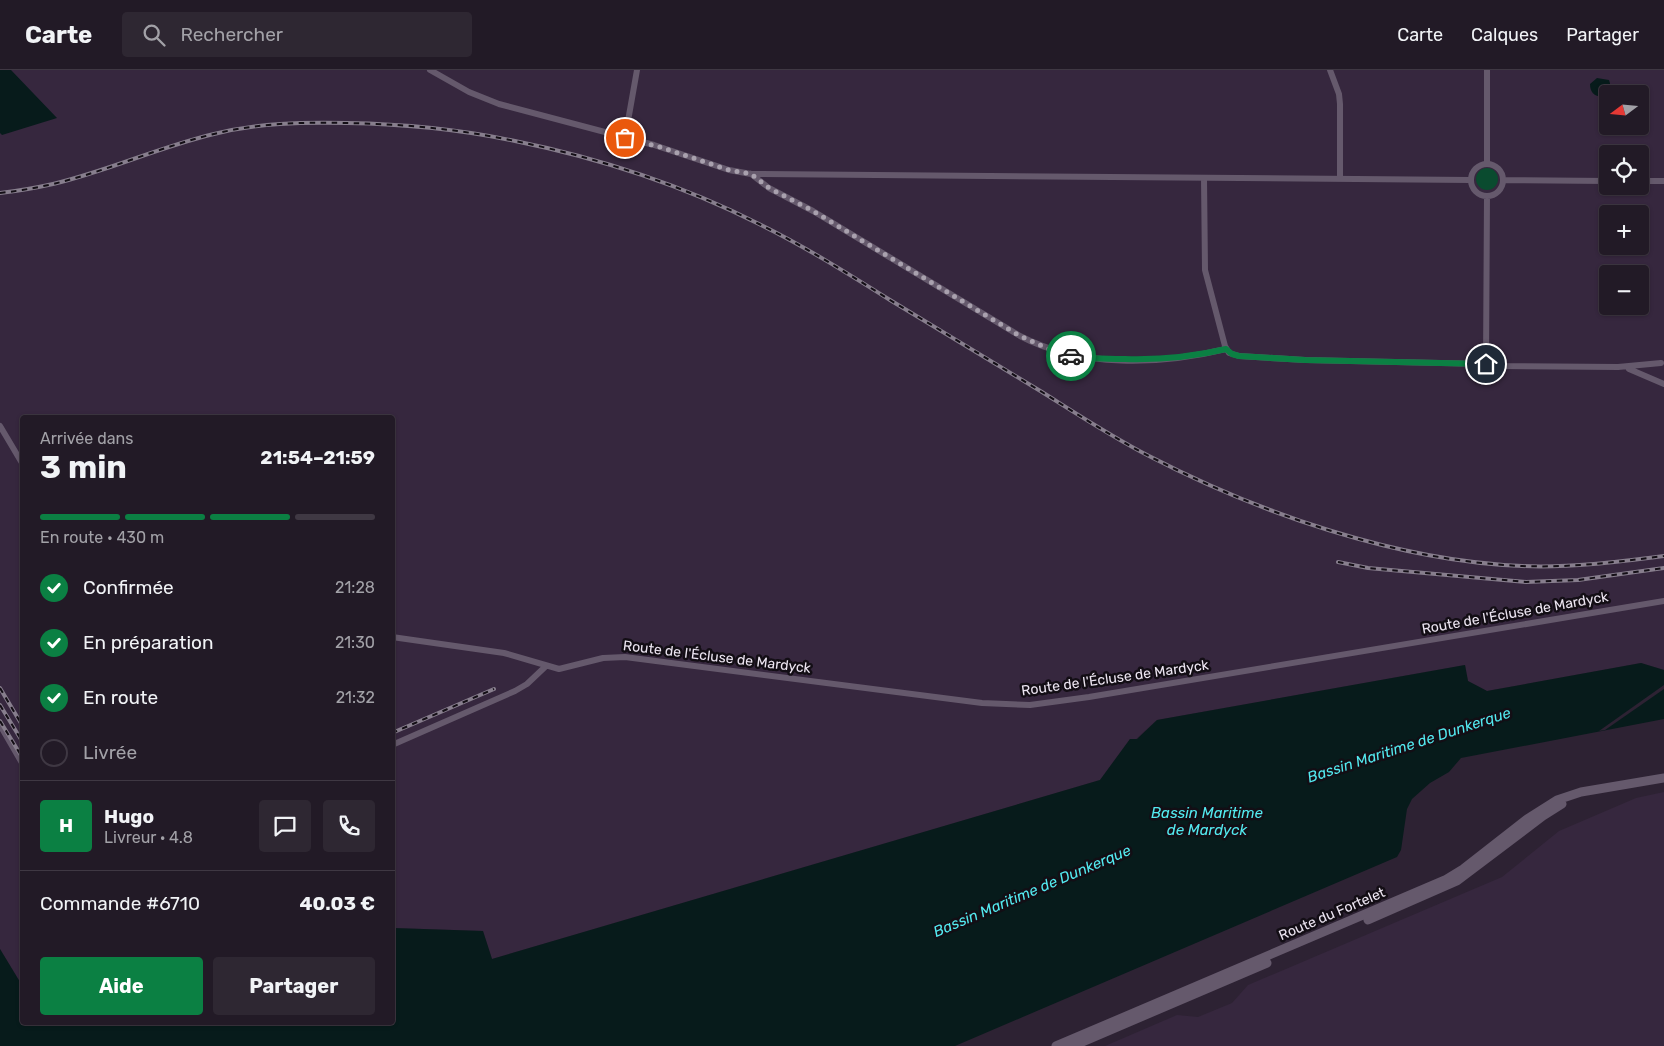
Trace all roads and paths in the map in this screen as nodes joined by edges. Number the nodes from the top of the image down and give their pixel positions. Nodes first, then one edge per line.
1 (430, 70) edge
2 (637, 70) edge
3 (1330, 70) edge
4 (1488, 70) edge
5 (625, 138) junction
6 (1487, 163) junction
7 (751, 174) junction
8 (1204, 178) junction
9 (1340, 179) junction
10 (1470, 180) junction
11 (1503, 180) junction
12 (1599, 181) edge
13 (1649, 181) edge
14 (1664, 181) edge
15 (1487, 196) junction
16 (1226, 349) junction
17 (1662, 363) edge
18 (1486, 364) junction
19 (1618, 367) junction
20 (1656, 380) junction
21 (1664, 384) edge
22 (0, 426) edge
23 (20, 460) edge
24 (1664, 601) edge
25 (395, 636) edge
26 (546, 666) junction
27 (0, 725) edge
28 (395, 744) edge
29 (20, 759) edge
30 (1664, 778) edge
31 (1606, 788) junction
32 (1056, 1046) edge
33 (1073, 1046) edge

1 - 5 street
2 - 5 street
3 - 9 street
4 - 6 street
5 - 7 street
6 - 10 street
6 - 11 street
7 - 8 street
7 - 16 street
8 - 9 street
8 - 16 street
9 - 10 street
10 - 15 street
11 - 12 street
11 - 15 street
13 - 14 street
15 - 18 street
16 - 18 street
17 - 19 street
17 - 20 street
18 - 19 street
19 - 20 street
20 - 21 street
22 - 23 street
24 - 26 street, Route de l'Écluse de Mardyck
25 - 26 street, Route de l'Écluse de Mardyck
26 - 28 street
27 - 29 street
30 - 31 main road, Route du Fortelet
31 - 32 main road, Route du Fortelet
31 - 33 main road, Route du Fortelet

